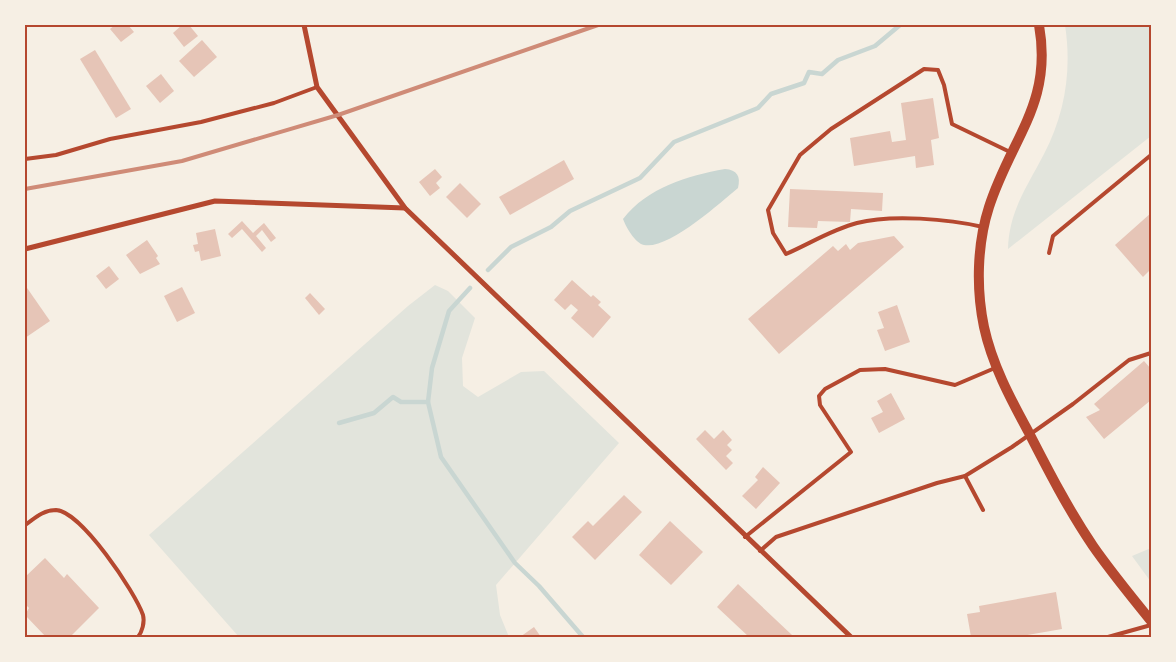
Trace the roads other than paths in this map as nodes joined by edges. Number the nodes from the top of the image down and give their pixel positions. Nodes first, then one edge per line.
1 (304, 25) edge
2 (1039, 25) edge
3 (317, 86) junction
4 (1012, 153) junction
5 (1151, 156) edge
6 (25, 159) edge
7 (405, 208) junction
8 (984, 227) junction
9 (25, 249) edge
10 (1049, 253) dead end
11 (1151, 353) edge
12 (997, 368) junction
13 (1030, 435) junction
14 (965, 476) junction
15 (982, 510) dead end
16 (25, 525) edge
17 (745, 537) junction
18 (760, 551) junction
19 (1151, 621) edge
20 (1151, 625) edge
21 (138, 637) edge
22 (852, 637) edge
23 (1108, 637) edge

1 - 3 street
2 - 4 main road
3 - 6 lane
3 - 7 street
4 - 8 main road
4 - 8 lane
5 - 10 lane
7 - 9 street
7 - 17 street
8 - 12 main road
11 - 13 lane
12 - 13 main road
12 - 17 lane
13 - 14 lane
13 - 19 main road
14 - 15 lane
14 - 18 lane
16 - 21 lane
17 - 18 street
18 - 22 street
20 - 23 lane

